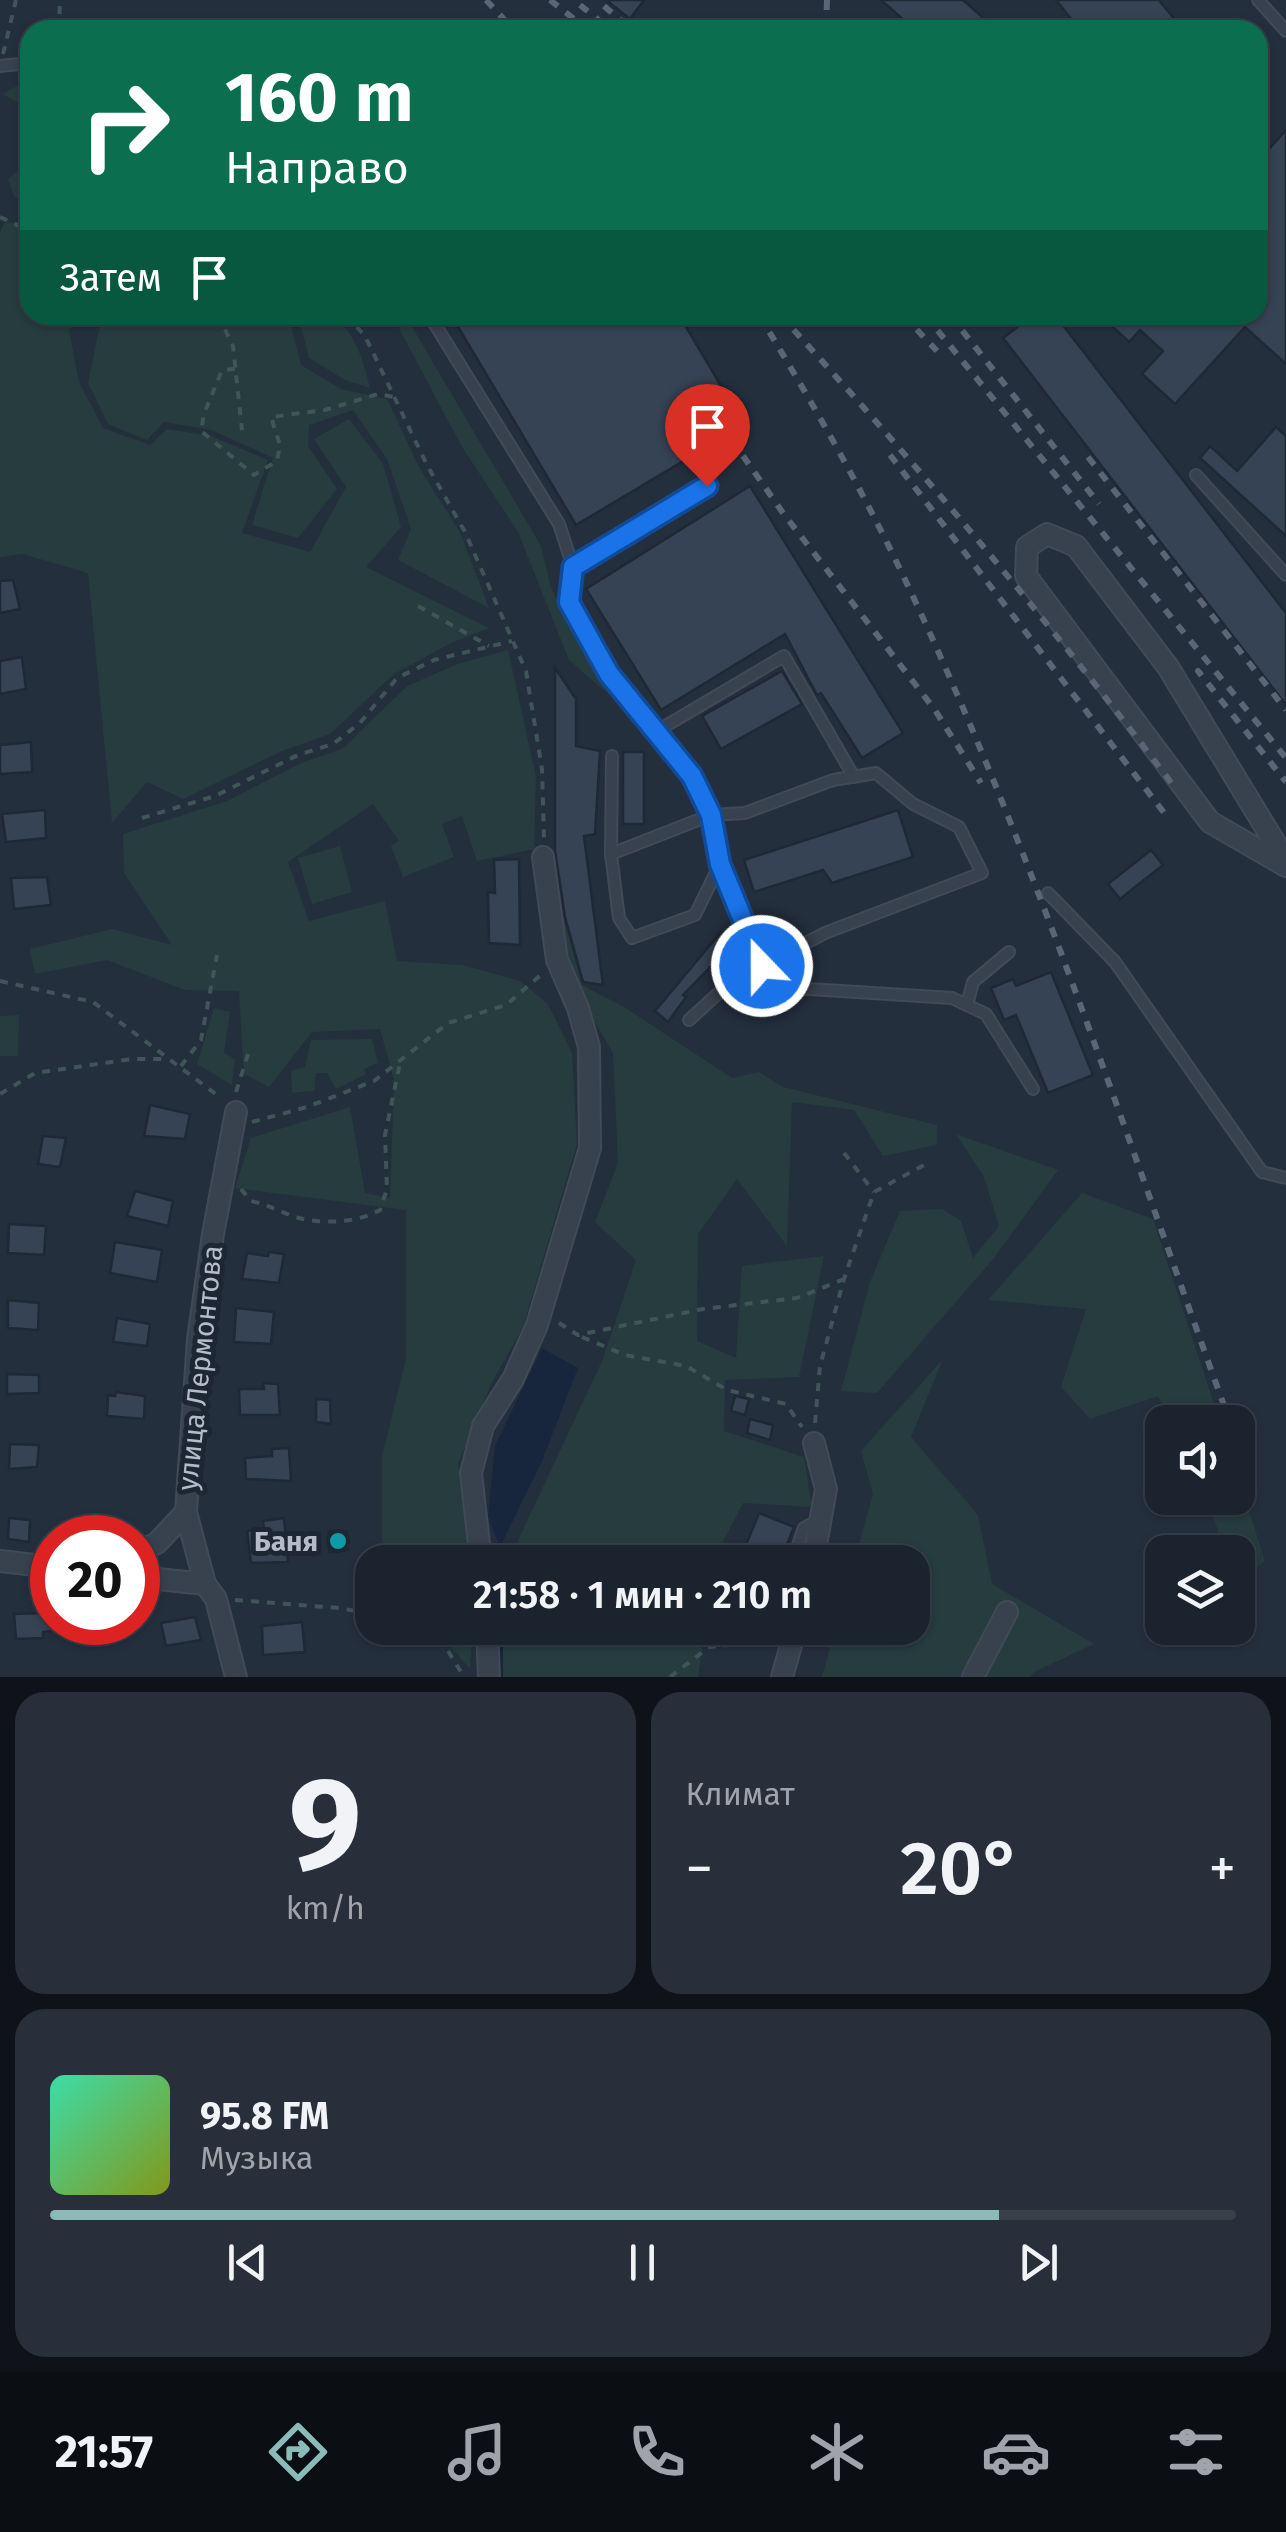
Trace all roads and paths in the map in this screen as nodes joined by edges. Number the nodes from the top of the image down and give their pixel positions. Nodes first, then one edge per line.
1 (16, 0) edge
2 (1258, 0) edge
3 (1286, 31) edge
4 (0, 65) edge
5 (223, 325) edge
6 (355, 325) edge
7 (436, 325) edge
8 (235, 368) junction
9 (394, 396) junction
10 (242, 430) dead end
11 (1196, 474) dead end
12 (707, 486) dead end
13 (573, 567) junction
14 (1286, 575) edge
15 (418, 606) dead end
16 (512, 641) junction
17 (489, 646) junction
18 (657, 730) junction
19 (612, 756) dead end
20 (854, 777) junction
21 (711, 815) junction
22 (142, 818) dead end
23 (611, 854) junction
24 (543, 857) joint
25 (720, 864) junction
26 (1286, 864) edge
27 (1048, 893) dead end
28 (1009, 952) dead end
29 (217, 955) dead end
30 (557, 960) junction
31 (762, 966) junction
32 (0, 981) edge
33 (967, 1005) junction
34 (689, 1020) dead end
35 (250, 1048) dead end
36 (172, 1059) junction
37 (400, 1060) junction
38 (181, 1066) junction
39 (1033, 1089) dead end
40 (0, 1094) edge
41 (236, 1112) junction
42 (844, 1152) dead end
43 (924, 1165) dead end
44 (1286, 1178) edge
45 (874, 1192) junction
46 (250, 1201) dead end
47 (844, 1279) junction
48 (542, 1311) junction
49 (578, 1335) junction
50 (814, 1443) junction
51 (186, 1512) junction
52 (822, 1517) junction
53 (160, 1540) edge
54 (479, 1545) edge
55 (798, 1545) edge
56 (817, 1545) edge
57 (0, 1560) edge
58 (30, 1564) edge
59 (160, 1582) edge
60 (210, 1592) junction
61 (355, 1611) edge
62 (1007, 1612) dead end
63 (444, 1645) edge
64 (488, 1645) edge
65 (721, 1645) edge
66 (791, 1645) edge
67 (236, 1677) edge
68 (464, 1677) edge
69 (489, 1677) edge
70 (670, 1677) edge
71 (782, 1677) edge
72 (973, 1677) edge

1 - 4 path
2 - 3 lane
5 - 8 path
6 - 9 path
7 - 13 lane
8 - 9 path
8 - 10 path
9 - 16 path
11 - 14 lane
12 - 13 lane
13 - 18 lane
15 - 17 path
16 - 17 path
16 - 24 path
17 - 22 path
18 - 20 lane
18 - 21 lane
19 - 23 lane
20 - 21 lane
20 - 31 lane
21 - 23 lane
21 - 25 lane
23 - 25 lane
24 - 30 street
25 - 31 lane
26 - 26 street
27 - 44 lane
28 - 33 lane
29 - 38 path
30 - 37 path
30 - 48 street
31 - 33 lane
31 - 34 lane
32 - 36 path
33 - 39 lane
35 - 41 path
36 - 38 path
36 - 40 path
37 - 41 path
37 - 46 path
38 - 41 path
41 - 51 street, улица Лермонтова
42 - 45 path
43 - 45 path
45 - 47 path
47 - 49 path
47 - 50 path
48 - 49 path
48 - 54 street
49 - 50 path
50 - 52 street
51 - 53 street
51 - 60 street, улица Лермонтова
52 - 55 lane
52 - 56 street
57 - 58 street
59 - 60 street
60 - 61 path
60 - 67 street, улица Лермонтова
62 - 72 street
63 - 68 path
64 - 69 street
65 - 70 path
66 - 71 street

